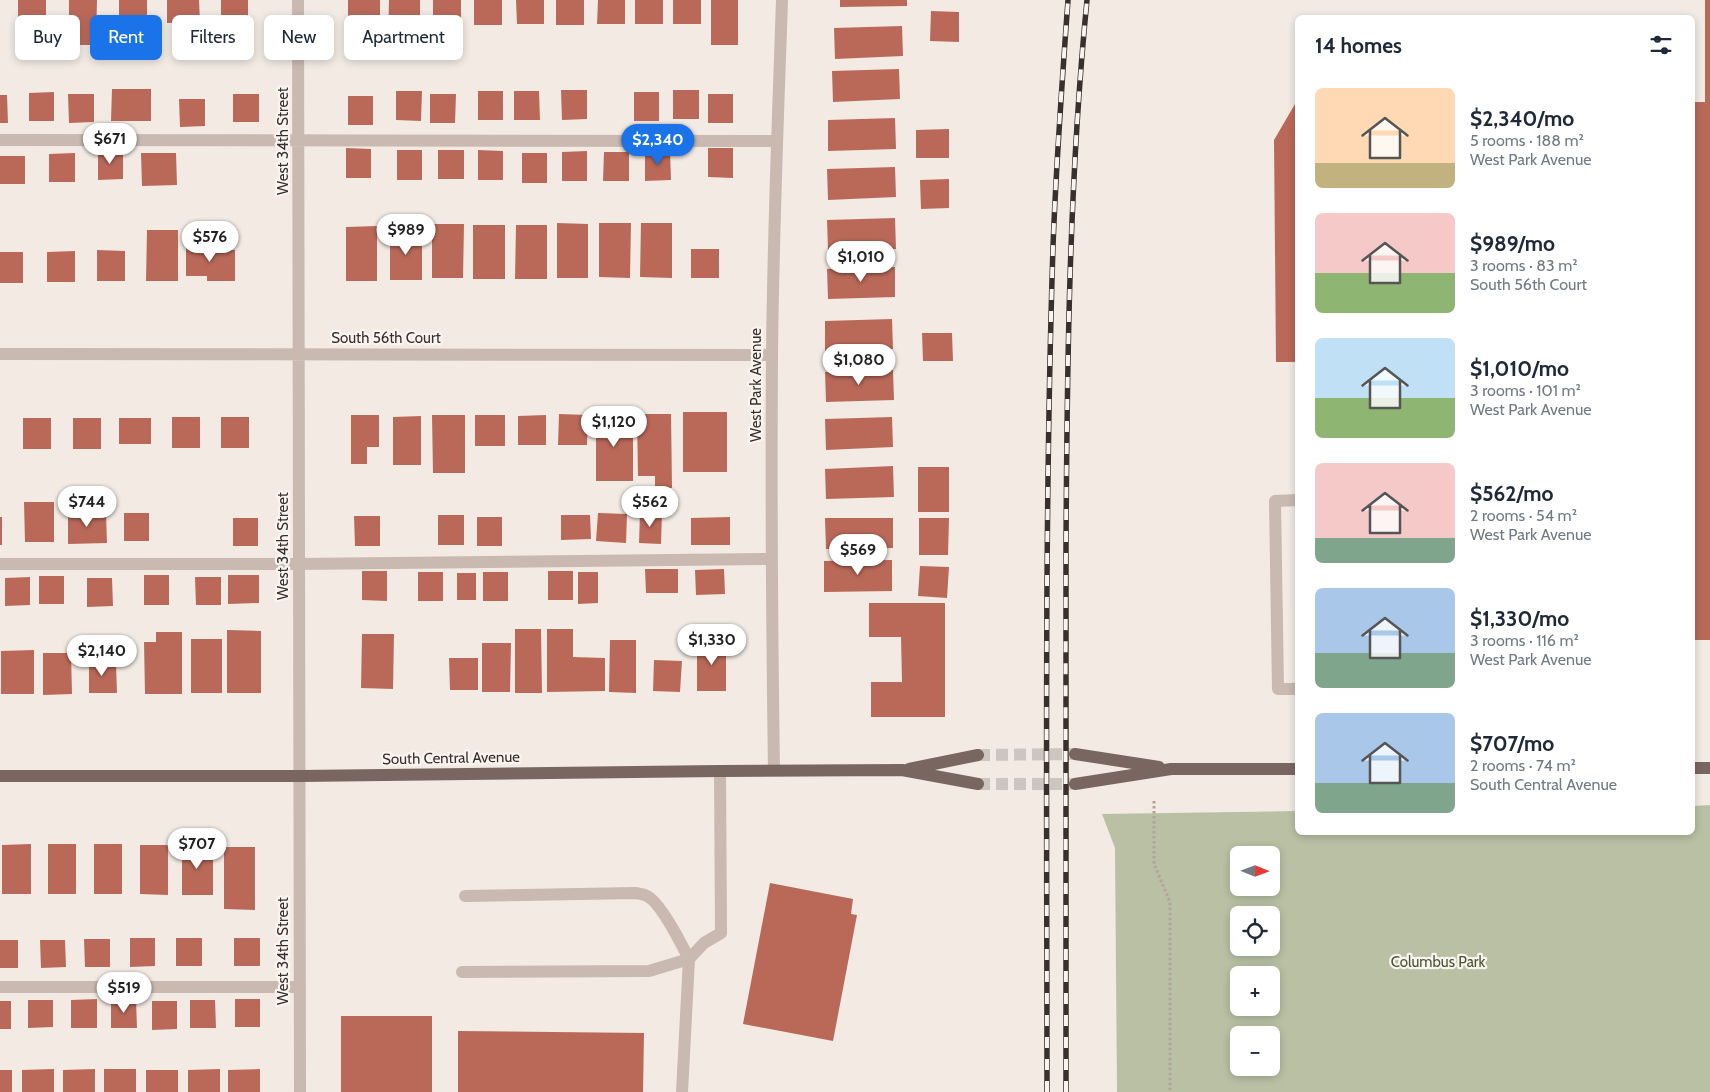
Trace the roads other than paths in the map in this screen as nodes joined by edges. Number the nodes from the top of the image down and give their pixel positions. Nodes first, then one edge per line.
1 (298, 0) edge
2 (782, 0) edge
3 (0, 140) edge
4 (299, 140) junction
5 (777, 140) junction
6 (0, 354) edge
7 (299, 354) junction
8 (772, 355) junction
9 (1295, 500) edge
10 (771, 559) junction
11 (0, 564) edge
12 (300, 564) junction
13 (1295, 689) edge
14 (1075, 754) tunnel mouth
15 (978, 755) tunnel mouth
16 (1695, 768) edge
17 (1710, 768) edge
18 (1171, 769) junction
19 (1295, 769) edge
20 (774, 770) junction
21 (902, 770) junction
22 (720, 771) junction
23 (0, 776) edge
24 (300, 776) junction
25 (978, 784) tunnel mouth
26 (1076, 784) tunnel mouth
27 (465, 896) dead end
28 (689, 959) junction
29 (462, 972) dead end
30 (0, 987) edge
31 (299, 987) junction
32 (300, 1092) edge
33 (682, 1092) edge

1 - 4 street, West 34th Street
2 - 5 street, West Park Avenue
3 - 4 street
4 - 5 street
4 - 7 street, West 34th Street
5 - 8 street, West Park Avenue
6 - 7 street, South 56th Court
7 - 8 street, South 56th Court
7 - 12 street, West 34th Street
8 - 10 street, West Park Avenue
9 - 13 street
10 - 12 street
10 - 20 street, West Park Avenue
11 - 12 street
12 - 24 street, West 34th Street
14 - 18 main road
15 - 21 main road, South Central Avenue
16 - 17 main road
18 - 19 main road
18 - 26 main road
20 - 21 main road, South Central Avenue
20 - 22 main road, South Central Avenue
21 - 25 main road, South Central Avenue
22 - 24 main road, South Central Avenue
22 - 28 street
23 - 24 main road, South Central Avenue
24 - 31 street, West 34th Street
27 - 28 street
28 - 29 street
28 - 33 street
30 - 31 street
31 - 32 street, West 34th Street

